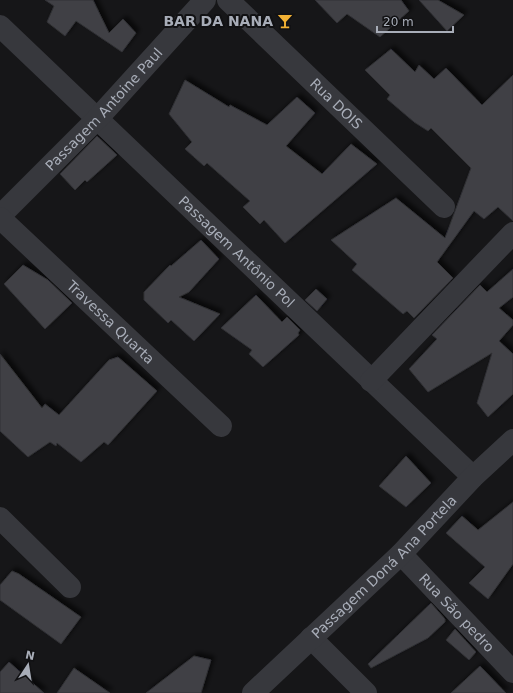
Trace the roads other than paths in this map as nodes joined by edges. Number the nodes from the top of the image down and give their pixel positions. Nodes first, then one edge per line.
1 (205, 0) edge
2 (228, 0) edge
3 (0, 26) edge
4 (97, 119) junction
5 (444, 207) dead end
6 (0, 217) edge
7 (513, 233) edge
8 (371, 381) junction
9 (221, 426) dead end
10 (512, 444) edge
11 (473, 477) junction
12 (0, 518) edge
13 (401, 554) junction
14 (70, 587) dead end
15 (311, 638) junction
16 (513, 672) edge
17 (253, 693) edge
18 (366, 693) edge

1 - 4 street, Passagem Antoine Paul
2 - 5 street, Rua DOIS
3 - 4 street, Passagem Antônio Pol
4 - 6 street, Passagem Antoine Paul
4 - 8 street, Passagem Antônio Pol
6 - 9 street, Travessa Quarta
7 - 8 street
8 - 11 street, Passagem Antônio Pol
10 - 11 street, Passagem Doná Ana Portela
11 - 13 street, Passagem Doná Ana Portela
12 - 14 street
13 - 15 street, Passagem Doná Ana Portela
13 - 16 street, Rua São pedro
15 - 17 street, Passagem Doná Ana Portela
15 - 18 street

